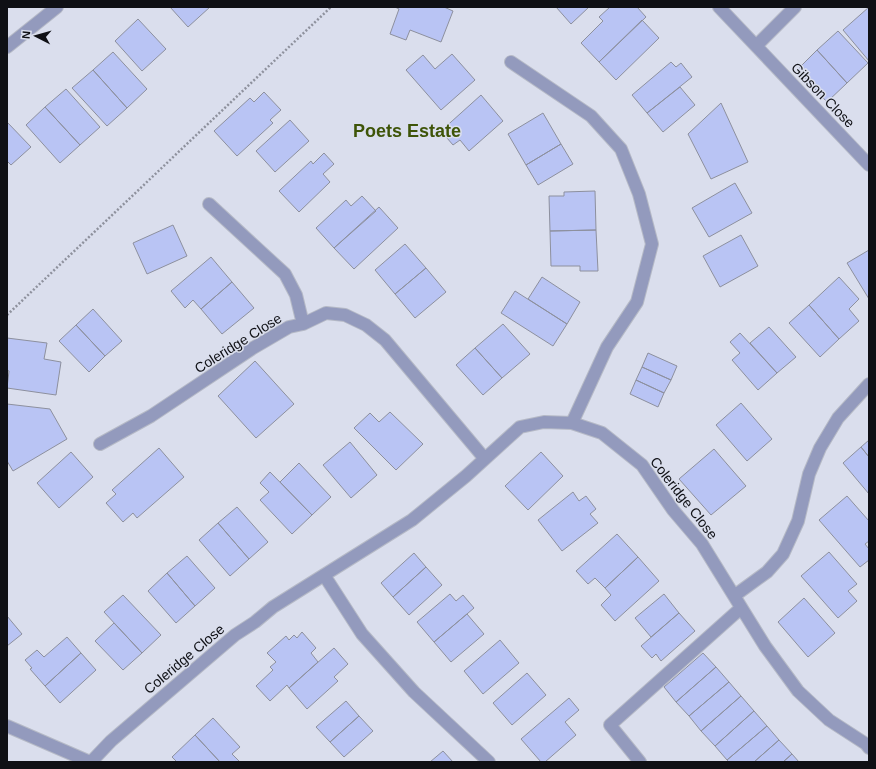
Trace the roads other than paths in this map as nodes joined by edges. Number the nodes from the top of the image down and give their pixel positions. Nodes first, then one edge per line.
1 (57, 7) edge
2 (719, 7) edge
3 (795, 7) edge
4 (756, 46) junction
5 (7, 47) edge
6 (511, 62) dead end
7 (869, 165) edge
8 (209, 204) dead end
9 (303, 324) junction
10 (869, 384) edge
11 (572, 423) junction
12 (100, 444) dead end
13 (485, 459) junction
14 (324, 575) junction
15 (734, 596) junction
16 (741, 608) junction
17 (7, 727) edge
18 (869, 748) edge
19 (91, 762) edge
20 (489, 762) edge
21 (640, 762) edge

1 - 5 street
2 - 4 street, Gibson Close
3 - 4 street
4 - 7 street, Gibson Close
6 - 11 street
8 - 9 street
9 - 12 street, Coleridge Close
9 - 13 street, Coleridge Close
10 - 15 street
11 - 13 street, Coleridge Close
11 - 15 street, Coleridge Close
13 - 14 street, Coleridge Close
14 - 19 street, Coleridge Close
14 - 20 street
15 - 16 street, Coleridge Close
16 - 18 street, Coleridge Close
16 - 21 street
17 - 19 street

